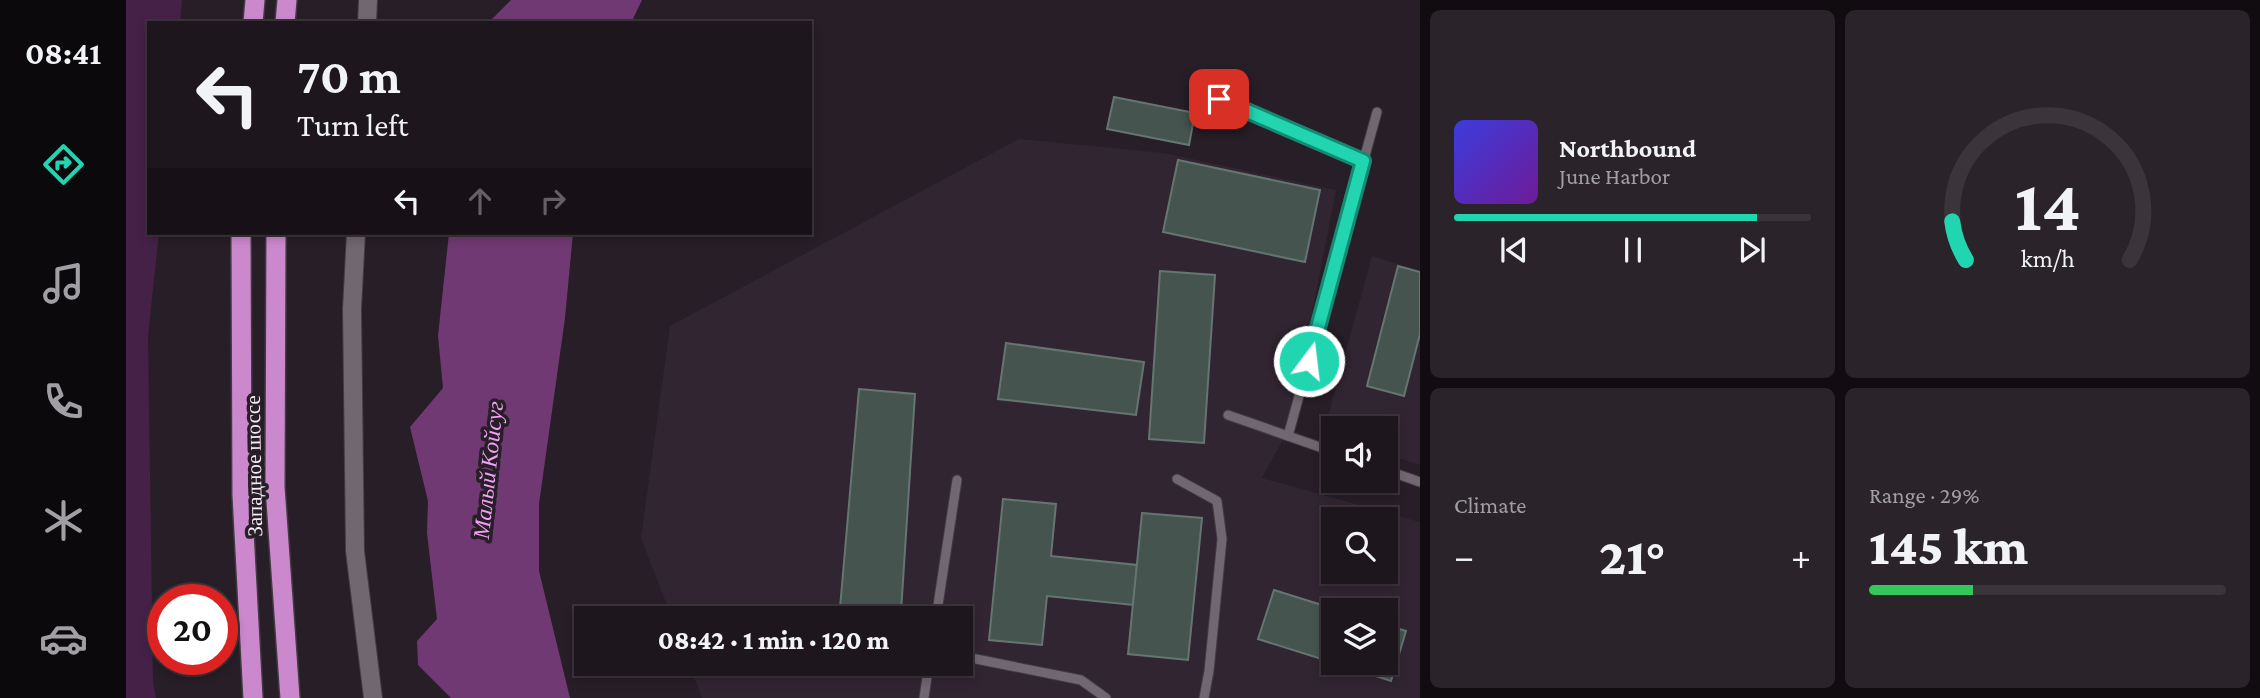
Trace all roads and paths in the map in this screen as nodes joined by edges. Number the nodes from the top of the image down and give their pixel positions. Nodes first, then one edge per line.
1 (255, 0) edge
2 (287, 0) edge
3 (368, 0) edge
4 (253, 21) edge
5 (285, 21) edge
6 (367, 21) edge
7 (1219, 99) dead end
8 (1377, 112) dead end
9 (1363, 161) junction
10 (241, 235) edge
11 (276, 235) edge
12 (356, 235) edge
13 (1228, 415) dead end
14 (1288, 436) junction
15 (1321, 447) edge
16 (1398, 474) edge
17 (1177, 479) dead end
18 (957, 480) dead end
19 (1420, 482) edge
20 (938, 606) edge
21 (973, 658) edge
22 (927, 676) edge
23 (253, 698) edge
24 (290, 698) edge
25 (373, 698) edge
26 (924, 698) edge
27 (1106, 698) edge
28 (1204, 698) edge

1 - 4 highway
2 - 5 highway
3 - 6 street
7 - 9 lane
8 - 9 lane
9 - 14 lane
10 - 23 highway, Западное шоссе
11 - 24 highway, Западное шоссе
12 - 25 street
13 - 14 lane
14 - 15 lane
16 - 19 lane
17 - 28 lane
18 - 20 lane
21 - 27 lane
22 - 26 lane

